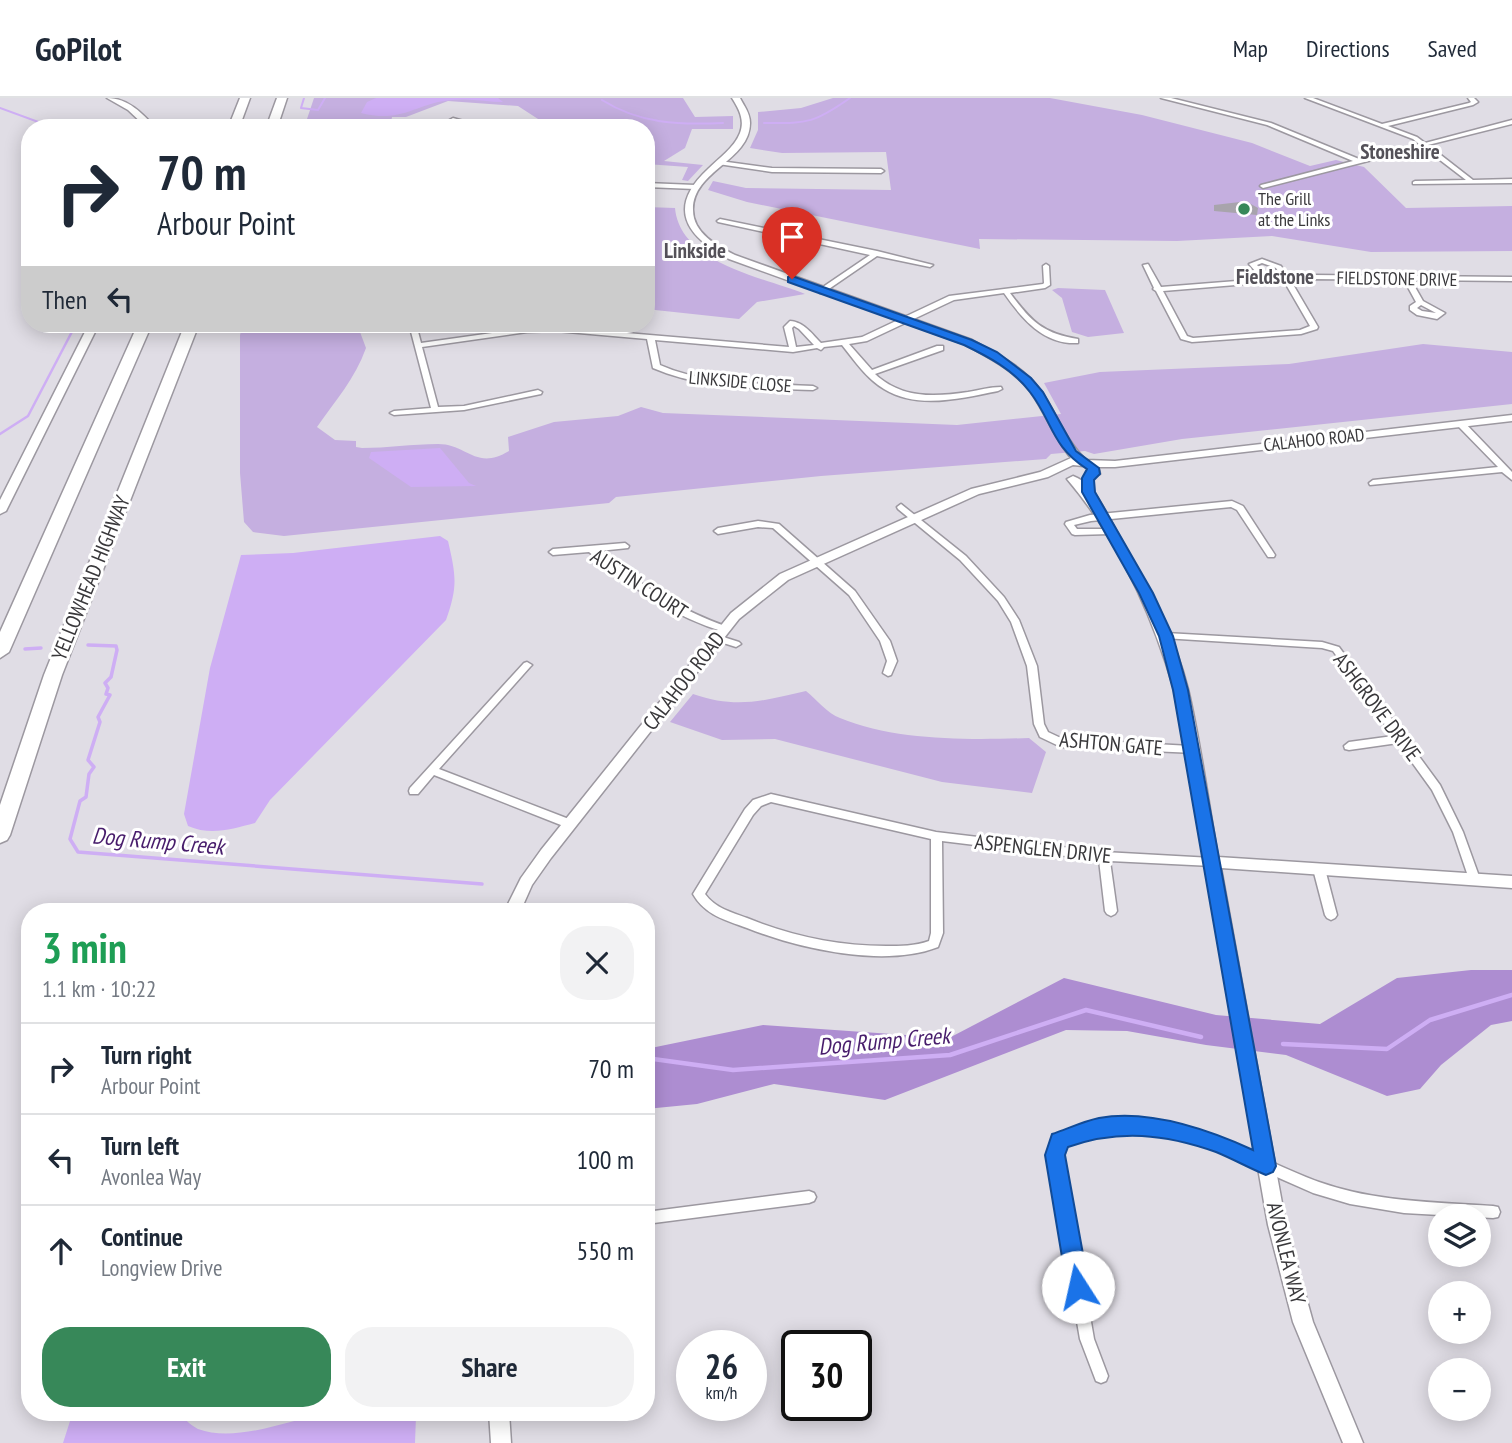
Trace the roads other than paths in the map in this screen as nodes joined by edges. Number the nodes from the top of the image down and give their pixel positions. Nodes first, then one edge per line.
1 (111, 98) edge
2 (245, 98) edge
3 (282, 98) edge
4 (736, 98) edge
5 (1164, 98) edge
6 (1308, 98) edge
7 (1471, 98) edge
8 (143, 119) edge
9 (237, 119) edge
10 (274, 119) edge
11 (1512, 124) edge
12 (1383, 125) junction
13 (1420, 145) junction
14 (1358, 161) junction
15 (720, 163) junction
16 (881, 171) dead end
17 (1471, 181) junction
18 (1512, 181) edge
19 (1415, 183) dead end
20 (655, 185) edge
21 (1263, 186) dead end
22 (695, 187) junction
23 (720, 220) dead end
24 (877, 253) junction
25 (930, 265) dead end
26 (1146, 265) dead end
27 (1046, 267) dead end
28 (1284, 278) junction
29 (1408, 279) junction
30 (1512, 279) edge
31 (1267, 280) junction
32 (1157, 289) junction
33 (1005, 290) junction
34 (822, 291) junction
35 (1420, 302) dead end
36 (906, 320) junction
37 (89, 333) edge
38 (141, 333) edge
39 (188, 333) edge
40 (416, 333) edge
41 (506, 333) edge
42 (594, 333) edge
43 (651, 339) junction
44 (1075, 341) dead end
45 (845, 344) junction
46 (421, 345) junction
47 (821, 348) junction
48 (940, 348) dead end
49 (793, 351) junction
50 (1013, 370) junction
51 (871, 373) junction
52 (813, 388) dead end
53 (998, 389) dead end
54 (538, 392) dead end
55 (435, 411) junction
56 (394, 413) dead end
57 (1512, 418) edge
58 (1461, 424) junction
59 (1083, 462) junction
60 (1115, 464) junction
61 (1504, 469) junction
62 (1066, 472) junction
63 (1091, 476) junction
64 (1512, 477) edge
65 (1373, 483) dead end
66 (1088, 492) junction
67 (901, 507) dead end
68 (0, 511) edge
69 (914, 518) junction
70 (1103, 518) junction
71 (718, 531) dead end
72 (1110, 531) junction
73 (625, 546) dead end
74 (592, 549) junction
75 (553, 552) dead end
76 (1271, 555) dead end
77 (814, 561) junction
78 (721, 634) junction
79 (1166, 636) junction
80 (736, 644) dead end
81 (0, 652) edge
82 (527, 664) dead end
83 (888, 673) dead end
84 (1402, 739) junction
85 (1349, 746) dead end
86 (1191, 750) junction
87 (432, 771) junction
88 (414, 790) dead end
89 (570, 824) junction
90 (0, 835) edge
91 (936, 836) junction
92 (1104, 856) junction
93 (1212, 862) junction
94 (1319, 869) junction
95 (1474, 879) junction
96 (1512, 882) edge
97 (516, 903) edge
98 (1111, 911) dead end
99 (1331, 915) dead end
100 (1266, 1166) junction
101 (809, 1197) dead end
102 (1493, 1212) dead end
103 (655, 1217) edge
104 (1101, 1376) dead end
105 (500, 1421) edge
106 (501, 1443) edge
107 (1353, 1443) edge

1 - 8 street
2 - 9 highway
3 - 10 highway
4 - 15 street
5 - 14 street
6 - 12 street
7 - 12 street
11 - 13 street
12 - 13 street
13 - 14 street
13 - 17 street
14 - 21 street
15 - 16 street
15 - 22 street
17 - 18 street
17 - 19 street
20 - 22 street
22 - 34 street
23 - 24 street
24 - 25 street
24 - 34 street
26 - 32 street
27 - 33 street
28 - 29 street, FIELDSTONE DRIVE
28 - 31 street, FIELDSTONE DRIVE
28 - 31 street
28 - 32 street
29 - 30 street, FIELDSTONE DRIVE
29 - 35 street
31 - 32 street, FIELDSTONE DRIVE
33 - 36 street
33 - 44 street
34 - 36 street
36 - 45 street
36 - 50 street
37 - 68 street
38 - 81 highway
39 - 90 highway, YELLOWHEAD HIGHWAY
40 - 46 street
41 - 46 street
42 - 43 street
43 - 49 street
43 - 52 street, LINKSIDE CLOSE
45 - 47 street
45 - 51 street
46 - 55 street
47 - 49 street
47 - 49 street
48 - 51 street
50 - 59 street
50 - 62 street
51 - 53 street
54 - 55 street
55 - 56 street
57 - 58 street, CALAHOO ROAD
58 - 60 street, CALAHOO ROAD
58 - 61 street
59 - 60 street, CALAHOO ROAD
59 - 62 street, CALAHOO ROAD
59 - 63 street
60 - 63 street, CALAHOO ROAD
61 - 64 street
61 - 65 street
62 - 63 street
62 - 66 street, AVONLEA WAY
62 - 69 street, CALAHOO ROAD
63 - 66 street, AVONLEA WAY
66 - 70 street, AVONLEA WAY
67 - 69 street
69 - 77 street, CALAHOO ROAD
69 - 86 street, ASHTON GATE
70 - 72 street, AVONLEA WAY
70 - 72 street
70 - 76 street
71 - 77 street
72 - 79 street, AVONLEA WAY
73 - 74 street
74 - 75 street, AUSTIN COURT
74 - 78 street, AUSTIN COURT
77 - 78 street, CALAHOO ROAD
77 - 83 street
78 - 80 street, AUSTIN COURT
78 - 89 street, CALAHOO ROAD
79 - 84 street, ASHGROVE DRIVE
79 - 86 street, AVONLEA WAY
82 - 87 street
84 - 85 street
84 - 95 street, ASHGROVE DRIVE
86 - 93 street, AVONLEA WAY
87 - 88 street
87 - 89 street
89 - 97 street, CALAHOO ROAD
91 - 91 street, ASPENGLEN DRIVE
91 - 92 street, ASPENGLEN DRIVE
92 - 93 street, ASPENGLEN DRIVE
92 - 98 street
93 - 94 street, ASPENGLEN DRIVE
93 - 100 street, AVONLEA WAY
94 - 95 street, ASPENGLEN DRIVE
94 - 99 street
95 - 96 street, ASPENGLEN DRIVE
100 - 102 street
100 - 104 street
100 - 107 street, AVONLEA WAY
101 - 103 street
105 - 106 street

